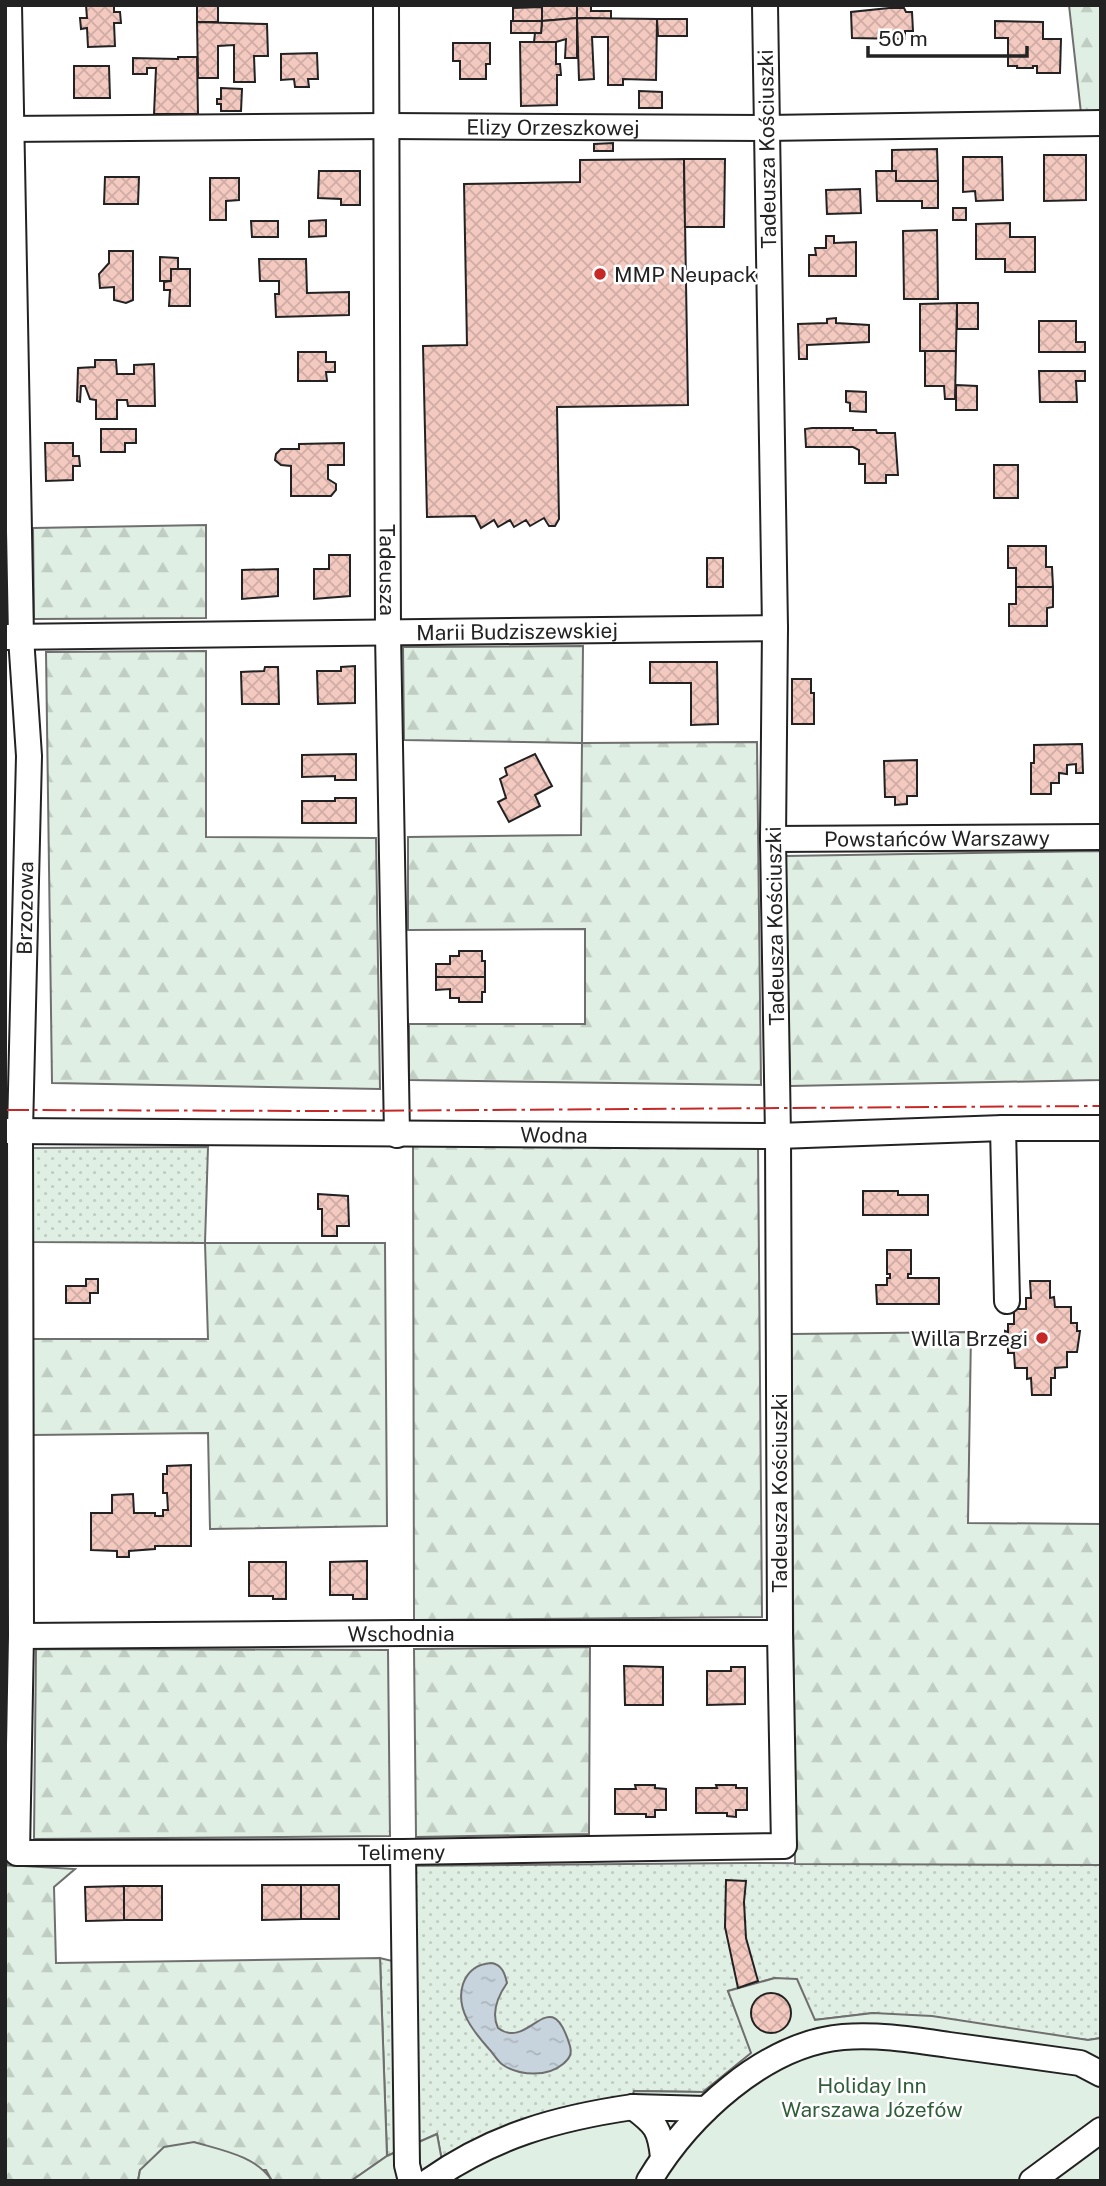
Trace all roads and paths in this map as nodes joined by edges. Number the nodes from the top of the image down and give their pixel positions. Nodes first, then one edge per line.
1 (9, 5) edge
2 (386, 5) edge
3 (765, 5) edge
4 (1101, 123) edge
5 (388, 126) junction
6 (766, 128) junction
7 (8, 129) edge
8 (775, 628) junction
9 (388, 634) junction
10 (13, 637) edge
11 (1101, 837) edge
12 (773, 839) junction
13 (1003, 1128) junction
14 (1101, 1128) edge
15 (13, 1131) edge
16 (397, 1135) junction
17 (778, 1136) junction
18 (1007, 1301) dead end
19 (780, 1633) junction
20 (21, 1636) junction
21 (784, 1846) joint
22 (403, 1852) junction
23 (17, 1853) joint
24 (1101, 2074) edge
25 (633, 2107) junction
26 (706, 2109) junction
27 (1101, 2130) edge
28 (663, 2157) junction
29 (411, 2181) edge
30 (429, 2181) edge
31 (649, 2181) edge
32 (1032, 2181) edge

1 - 7 street, Brzozowa
2 - 5 street, Tadeusza
3 - 6 street, Tadeusza Kościuszki
4 - 6 street, Elizy Orzeszkowej
5 - 6 street, Elizy Orzeszkowej
5 - 7 street, Elizy Orzeszkowej
5 - 9 street, Tadeusza
6 - 8 street, Tadeusza Kościuszki
7 - 10 street, Brzozowa
8 - 9 street, Marii Budziszewskiej
8 - 12 street, Tadeusza Kościuszki
9 - 10 street, Marii Budziszewskiej
9 - 16 street, Tadeusza
10 - 15 street, Brzozowa
11 - 12 street, Powstańców Warszawy
12 - 17 street, Tadeusza Kościuszki
13 - 14 street, Wodna
13 - 17 street, Wodna
13 - 18 street
15 - 16 street, Wodna
15 - 20 street, Brzozowa
16 - 17 street, Wodna
17 - 19 street, Tadeusza Kościuszki
19 - 20 street, Wschodnia
19 - 21 street, Tadeusza Kościuszki
20 - 23 street, Brzozowa
21 - 22 street, Telimeny
22 - 23 street, Telimeny
22 - 29 street
24 - 26 street
25 - 26 street
25 - 28 street
25 - 30 street
26 - 28 street
27 - 32 street
28 - 31 street

